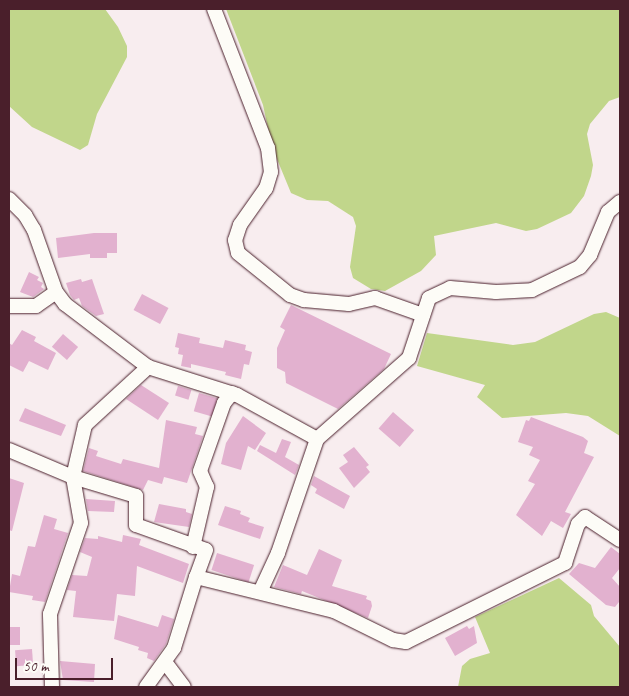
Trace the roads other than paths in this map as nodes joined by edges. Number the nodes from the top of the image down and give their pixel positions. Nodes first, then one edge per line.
1 (214, 9) edge
2 (9, 199) edge
3 (620, 202) edge
4 (56, 292) junction
5 (9, 306) edge
6 (422, 315) junction
7 (148, 367) junction
8 (232, 394) junction
9 (317, 440) junction
10 (9, 450) edge
11 (73, 477) junction
12 (620, 540) edge
13 (193, 547) junction
14 (196, 577) junction
15 (260, 592) junction
16 (165, 662) junction
17 (52, 687) edge
18 (146, 687) edge
19 (184, 687) edge

1 - 6 street
2 - 4 street
3 - 6 street
4 - 5 street
4 - 7 street
6 - 9 street
7 - 8 street
7 - 11 street
8 - 9 street
8 - 13 street
9 - 15 street
10 - 11 street
11 - 13 street
11 - 17 street
12 - 15 street
13 - 14 street
14 - 15 street
14 - 16 street
16 - 18 street
16 - 19 street

